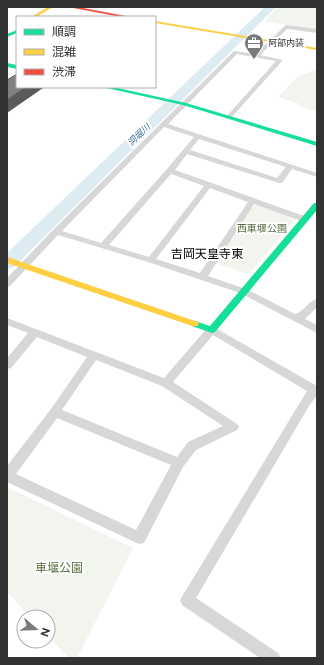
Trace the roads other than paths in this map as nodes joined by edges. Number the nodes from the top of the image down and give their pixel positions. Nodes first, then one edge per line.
1 (52, 7) edge
2 (60, 7) edge
3 (70, 7) edge
4 (35, 16) edge
5 (44, 16) edge
6 (123, 16) edge
7 (156, 22) edge
8 (16, 26) edge
9 (7, 31) edge
10 (317, 31) edge
11 (16, 32) edge
12 (7, 36) edge
13 (270, 42) junction
14 (317, 49) edge
15 (256, 56) junction
16 (110, 88) edge
17 (180, 103) junction
18 (229, 117) junction
19 (164, 125) junction
20 (198, 136) junction
21 (317, 144) edge
22 (186, 151) junction
23 (290, 167) junction
24 (170, 171) junction
25 (317, 176) edge
26 (208, 185) junction
27 (253, 200) junction
28 (317, 205) edge
29 (304, 219) junction
30 (56, 232) junction
31 (103, 246) junction
32 (7, 260) edge
33 (151, 260) junction
34 (24, 266) junction
35 (203, 276) junction
36 (7, 284) edge
37 (243, 291) junction
38 (317, 302) edge
39 (295, 317) junction
40 (7, 322) edge
41 (317, 329) edge
42 (212, 330) junction
43 (35, 332) junction
44 (94, 355) junction
45 (7, 365) edge
46 (166, 383) junction
47 (316, 391) edge
48 (55, 412) junction
49 (179, 464) junction
50 (7, 476) edge
51 (273, 658) edge

1 - 4 street
2 - 5 street
3 - 6 street
7 - 13 street
8 - 9 street
10 - 13 street
11 - 12 street
13 - 14 street
13 - 15 street
15 - 17 street
15 - 18 street
16 - 17 street
17 - 18 street
17 - 19 street
18 - 21 street
19 - 20 street
19 - 30 street
20 - 22 street
20 - 23 street
22 - 23 street
22 - 24 street
23 - 25 street
24 - 26 street
24 - 31 street
26 - 27 street
26 - 33 street
27 - 29 street
27 - 35 street
28 - 29 street
29 - 37 street
30 - 31 street
30 - 34 street
31 - 33 street
32 - 34 street
33 - 35 street
34 - 36 street
34 - 42 street
35 - 37 street
37 - 39 street
37 - 42 street
38 - 39 street
39 - 41 street
40 - 43 street
42 - 46 street
42 - 47 street
43 - 44 street
43 - 45 street
44 - 46 street
44 - 48 street
46 - 49 street
47 - 51 street
48 - 49 street
48 - 50 street
49 - 50 street

